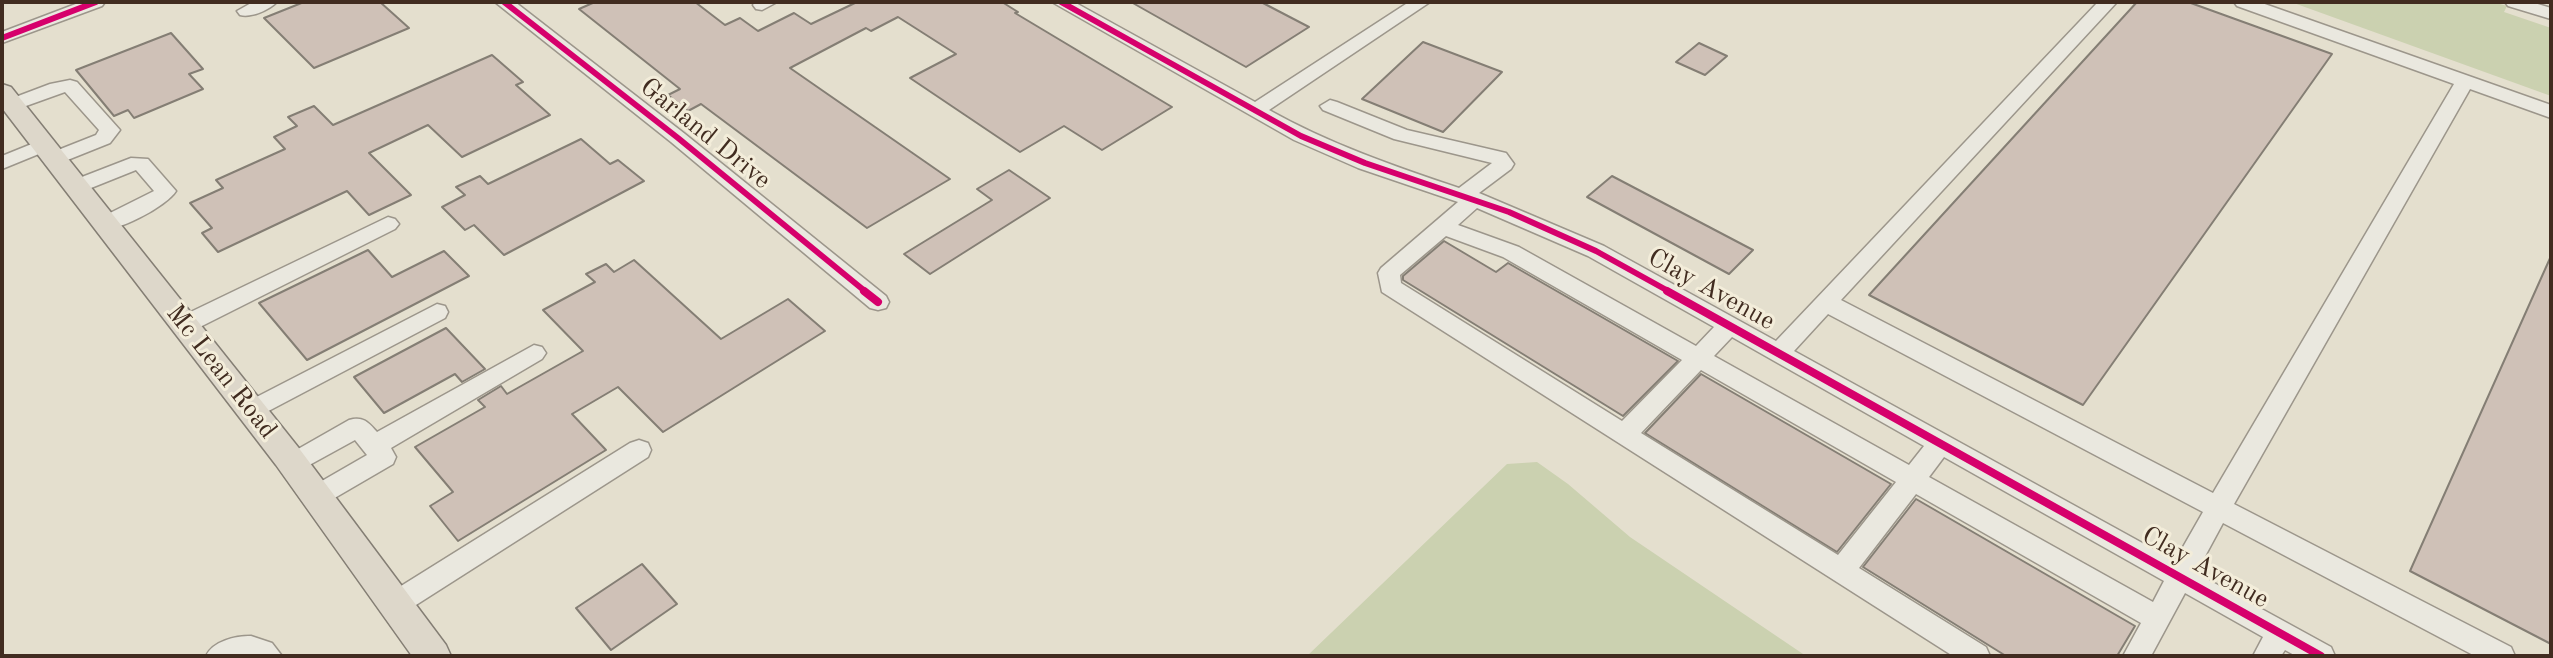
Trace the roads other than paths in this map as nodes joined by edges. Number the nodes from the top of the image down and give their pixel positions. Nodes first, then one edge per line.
1 (96, 2) edge
2 (268, 2) edge
3 (504, 2) edge
4 (1061, 2) edge
5 (1421, 2) edge
6 (2108, 2) edge
7 (2244, 2) edge
8 (2514, 2) edge
9 (2548, 9) edge
10 (246, 11) dead end
11 (2, 38) edge
12 (2465, 81) junction
13 (7, 99) edge
14 (1330, 106) dead end
15 (1254, 111) junction
16 (2551, 112) edge
17 (49, 152) junction
18 (2, 163) edge
19 (76, 187) junction
20 (1469, 197) junction
21 (105, 223) junction
22 (388, 224) dead end
23 (1443, 227) junction
24 (878, 302) dead end
25 (1825, 302) junction
26 (437, 312) dead end
27 (184, 324) junction
28 (1730, 325) junction
29 (1779, 352) junction
30 (534, 353) dead end
31 (1699, 357) junction
32 (251, 410) junction
33 (1624, 435) junction
34 (1941, 443) junction
35 (374, 446) junction
36 (639, 450) dead end
37 (293, 464) junction
38 (1912, 480) junction
39 (317, 496) junction
40 (2218, 508) junction
41 (1841, 571) junction
42 (2179, 577) junction
43 (395, 604) junction
44 (2157, 618) junction
45 (2273, 645) edge
46 (220, 656) edge
47 (268, 656) edge
48 (433, 656) edge
49 (1976, 656) edge
50 (2137, 656) edge
51 (2321, 656) edge
52 (2501, 656) edge

1 - 11 street
2 - 10 street
3 - 24 street, Garland Drive
4 - 15 street, Clay Avenue
5 - 15 street
6 - 25 street
7 - 12 lane
8 - 9 street
12 - 16 lane
12 - 40 street
13 - 17 main road, Mc Lean Road
13 - 17 street
14 - 20 street
15 - 20 street, Clay Avenue
17 - 18 street
17 - 19 main road, Mc Lean Road
19 - 21 main road, Mc Lean Road
19 - 21 street
20 - 23 street
20 - 28 street, Clay Avenue
21 - 27 main road, Mc Lean Road
22 - 27 street
23 - 31 street
23 - 33 street
25 - 29 street
25 - 40 street
26 - 32 street
27 - 32 main road, Mc Lean Road
28 - 29 street, Clay Avenue
28 - 31 street
29 - 34 street, Clay Avenue
30 - 35 street
31 - 33 street
31 - 38 street
32 - 37 main road, Mc Lean Road
33 - 41 street
34 - 38 street
34 - 42 street, Clay Avenue
35 - 37 street
35 - 39 street
36 - 43 street
37 - 39 main road, Mc Lean Road
38 - 41 street
38 - 44 street
39 - 43 main road, Mc Lean Road
40 - 42 street
40 - 52 street
41 - 49 street
42 - 44 street
42 - 45 street, Clay Avenue
43 - 48 main road, Mc Lean Road
44 - 50 street
45 - 51 street, Clay Avenue
46 - 47 street

